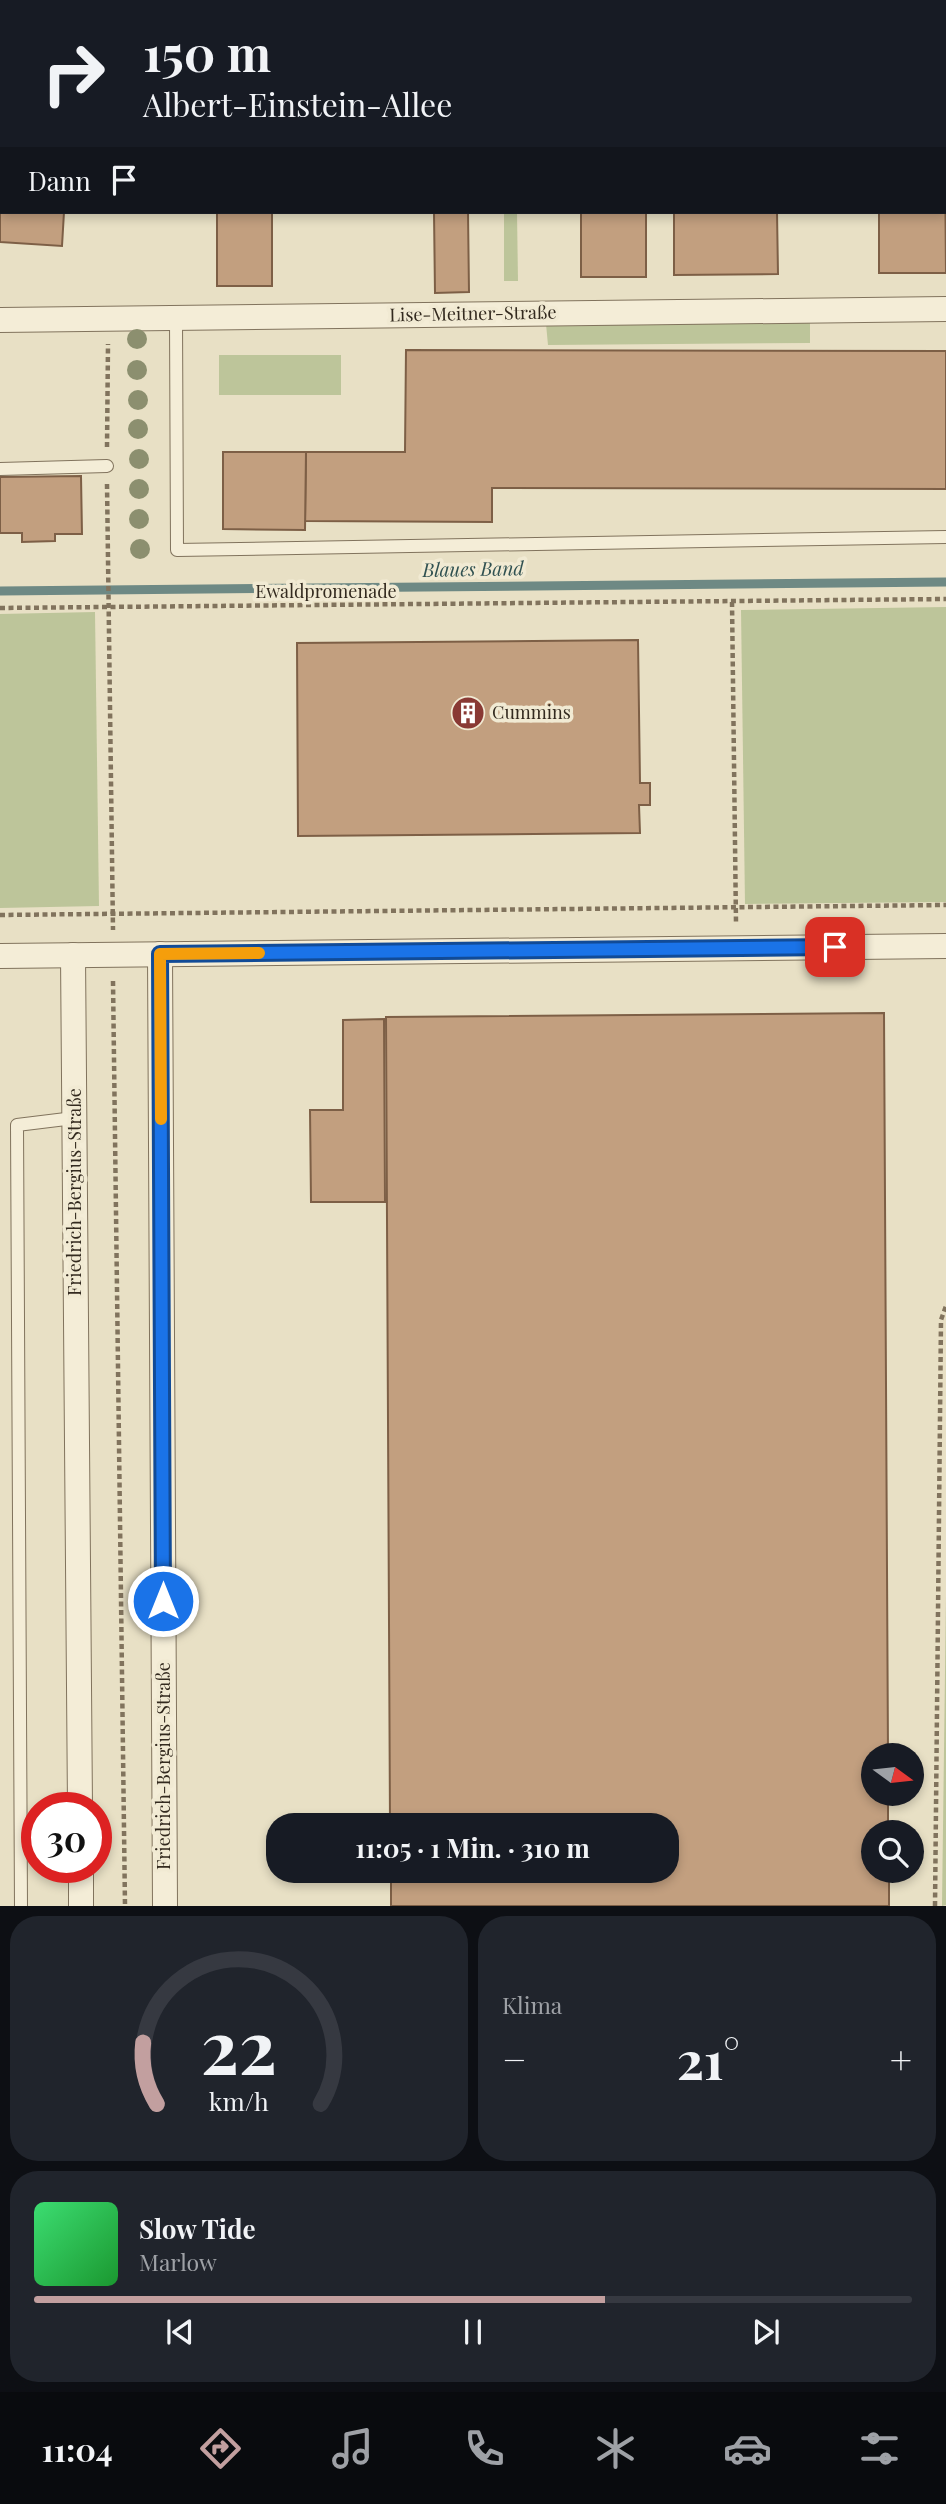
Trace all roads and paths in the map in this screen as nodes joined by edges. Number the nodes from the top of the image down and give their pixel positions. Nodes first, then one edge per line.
1 (946, 309) edge
2 (108, 318) junction
3 (176, 318) junction
4 (0, 320) edge
5 (107, 466) junction
6 (0, 469) edge
7 (946, 537) edge
8 (946, 599) edge
9 (732, 601) junction
10 (109, 607) junction
11 (0, 608) edge
12 (946, 905) edge
13 (736, 907) junction
14 (113, 914) junction
15 (0, 915) edge
16 (946, 946) edge
17 (736, 948) junction
18 (113, 954) junction
19 (160, 954) junction
20 (73, 955) junction
21 (0, 956) edge
22 (74, 1118) junction
23 (946, 1306) edge
24 (80, 1792) edge
25 (80, 1883) edge
26 (21, 1906) edge
27 (81, 1906) edge
28 (125, 1906) edge
29 (164, 1906) edge
30 (934, 1906) edge

1 - 3 street, Lise-Meitner-Straße
2 - 3 street, Lise-Meitner-Straße
2 - 4 street, Lise-Meitner-Straße
2 - 5 path
3 - 7 lane
5 - 6 lane
5 - 10 path
8 - 9 path, Ewaldpromenade
9 - 10 path, Ewaldpromenade
9 - 13 path
10 - 11 path, Ewaldpromenade
10 - 14 path
12 - 13 path
13 - 14 path
13 - 17 path
14 - 15 path
14 - 18 path
16 - 17 street
17 - 19 street
18 - 19 street
18 - 20 street
18 - 28 path
19 - 29 street, Friedrich-Bergius-Straße
20 - 21 street
20 - 22 street, Friedrich-Bergius-Straße
22 - 24 street, Friedrich-Bergius-Straße
22 - 26 lane
23 - 30 path
25 - 27 street

